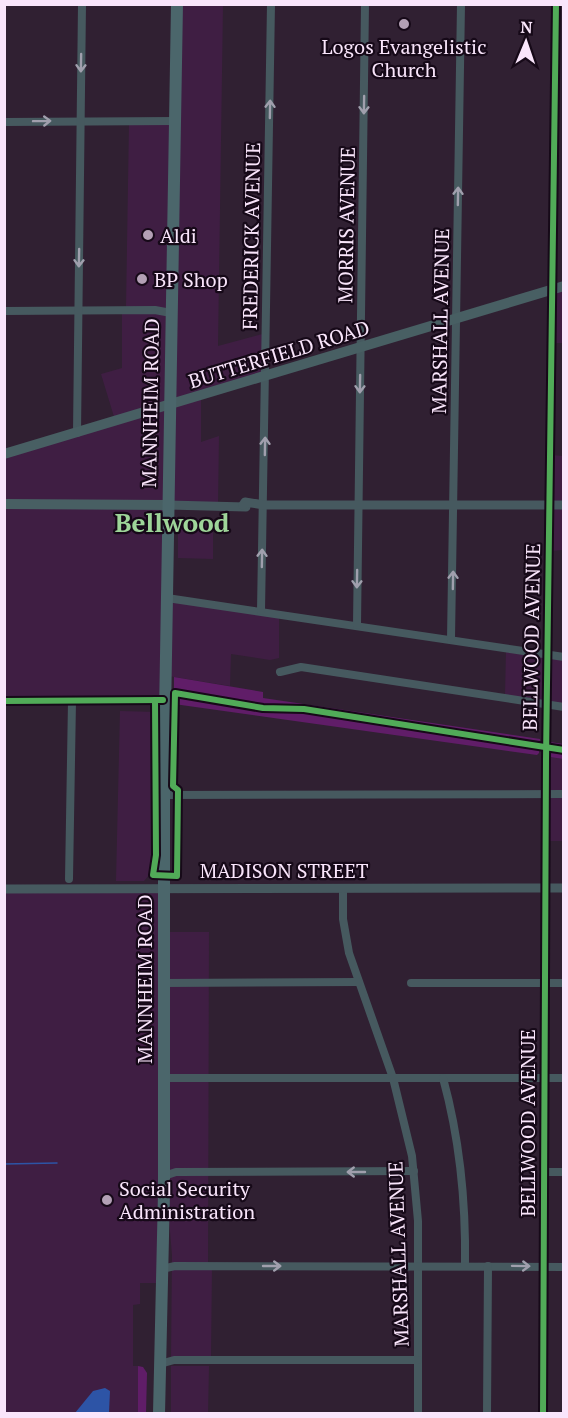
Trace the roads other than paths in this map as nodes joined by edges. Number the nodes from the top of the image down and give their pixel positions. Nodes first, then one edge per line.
1 (82, 4) edge
2 (177, 4) edge
3 (271, 4) edge
4 (365, 4) edge
5 (461, 4) edge
6 (556, 4) edge
7 (80, 121) junction
8 (175, 121) junction
9 (4, 122) edge
10 (564, 286) edge
11 (552, 290) junction
12 (78, 310) junction
13 (4, 311) edge
14 (171, 313) junction
15 (456, 320) junction
16 (360, 348) junction
17 (266, 377) junction
18 (170, 406) junction
19 (77, 433) junction
20 (4, 454) edge
21 (4, 504) edge
22 (168, 505) junction
23 (264, 505) junction
24 (358, 505) junction
25 (454, 505) junction
26 (549, 505) junction
27 (564, 506) edge
28 (167, 598) junction
29 (261, 611) junction
30 (357, 625) junction
31 (451, 639) junction
32 (547, 654) junction
33 (564, 657) edge
34 (280, 672) dead end
35 (165, 700) junction
36 (4, 701) edge
37 (72, 701) junction
38 (546, 704) junction
39 (564, 707) edge
40 (564, 794) edge
41 (164, 795) junction
42 (545, 795) junction
43 (69, 879) dead end
44 (164, 888) junction
45 (344, 888) junction
46 (544, 888) junction
47 (564, 888) edge
48 (4, 889) edge
49 (358, 982) junction
50 (164, 983) junction
51 (411, 983) dead end
52 (544, 983) junction
53 (564, 983) edge
54 (393, 1077) junction
55 (164, 1078) junction
56 (443, 1078) junction
57 (543, 1078) junction
58 (564, 1078) edge
59 (414, 1171) junction
60 (543, 1172) junction
61 (564, 1172) edge
62 (164, 1176) junction
63 (418, 1266) junction
64 (465, 1266) junction
65 (488, 1266) junction
66 (543, 1266) junction
67 (564, 1267) edge
68 (162, 1269) junction
69 (418, 1360) junction
70 (160, 1364) junction
71 (159, 1413) edge
72 (418, 1413) edge
73 (487, 1413) edge
74 (543, 1413) edge

1 -> 7 street
2 - 8 main road, MANNHEIM ROAD
17 -> 3 street, FREDERICK AVENUE
4 -> 16 street, MORRIS AVENUE
15 -> 5 street, MARSHALL AVENUE
6 - 11 street, BELLWOOD AVENUE
7 - 8 street
9 -> 7 street
7 -> 12 street
8 - 14 main road, MANNHEIM ROAD
10 - 11 main road, BUTTERFIELD ROAD
11 - 15 main road, BUTTERFIELD ROAD
11 - 26 street, BELLWOOD AVENUE
12 - 13 street
12 - 14 street
12 - 19 street
14 - 18 main road, MANNHEIM ROAD
15 - 16 main road, BUTTERFIELD ROAD
15 - 25 street, MARSHALL AVENUE
16 - 17 main road, BUTTERFIELD ROAD
16 -> 24 street, MORRIS AVENUE
17 - 18 main road, BUTTERFIELD ROAD
23 -> 17 street, FREDERICK AVENUE
18 - 19 main road, BUTTERFIELD ROAD
18 - 22 main road, MANNHEIM ROAD
19 - 20 main road, BUTTERFIELD ROAD
21 - 22 main road
22 - 23 street
22 - 28 main road, MANNHEIM ROAD
23 - 24 street
29 -> 23 street, FREDERICK AVENUE
24 - 25 street
24 -> 30 street, MORRIS AVENUE
25 - 26 street
31 -> 25 street, MARSHALL AVENUE
26 - 27 street
26 - 32 street, BELLWOOD AVENUE
28 - 29 street
28 - 35 main road, MANNHEIM ROAD
29 - 30 street
30 - 31 street
31 - 32 street
32 - 33 street
32 - 38 street, BELLWOOD AVENUE
34 - 38 street
35 - 37 street
35 - 41 main road, MANNHEIM ROAD
36 - 37 street
37 - 43 street
38 - 39 street
38 - 42 street, BELLWOOD AVENUE
40 - 42 street
41 - 42 street
41 - 44 main road, MANNHEIM ROAD
42 - 46 street, BELLWOOD AVENUE
44 - 45 street, MADISON STREET
44 - 48 street, MADISON STREET
44 - 50 main road, MANNHEIM ROAD
45 - 46 street, MADISON STREET
45 - 49 street, MARSHALL AVENUE
46 - 47 street, MADISON STREET
46 - 52 street, BELLWOOD AVENUE
49 - 50 street
49 - 54 street, MARSHALL AVENUE
50 - 55 main road, MANNHEIM ROAD
51 - 52 street
52 - 53 street
52 - 57 street, BELLWOOD AVENUE
54 - 55 street
54 - 56 street
54 - 59 street, MARSHALL AVENUE
55 - 62 main road, MANNHEIM ROAD
56 - 57 street
56 - 64 street
57 - 58 street
57 - 60 street, BELLWOOD AVENUE
59 -> 62 street
59 - 63 street, MARSHALL AVENUE
60 - 61 street
60 - 66 street, BELLWOOD AVENUE
62 - 68 main road, MANNHEIM ROAD
63 - 64 street
68 -> 63 street
63 - 69 street, MARSHALL AVENUE
64 - 65 street
65 -> 66 street
65 - 73 street
66 - 67 street
66 - 74 street, BELLWOOD AVENUE
68 - 70 main road, MANNHEIM ROAD
69 - 70 street
69 - 72 street, MARSHALL AVENUE
70 - 71 main road, MANNHEIM ROAD

